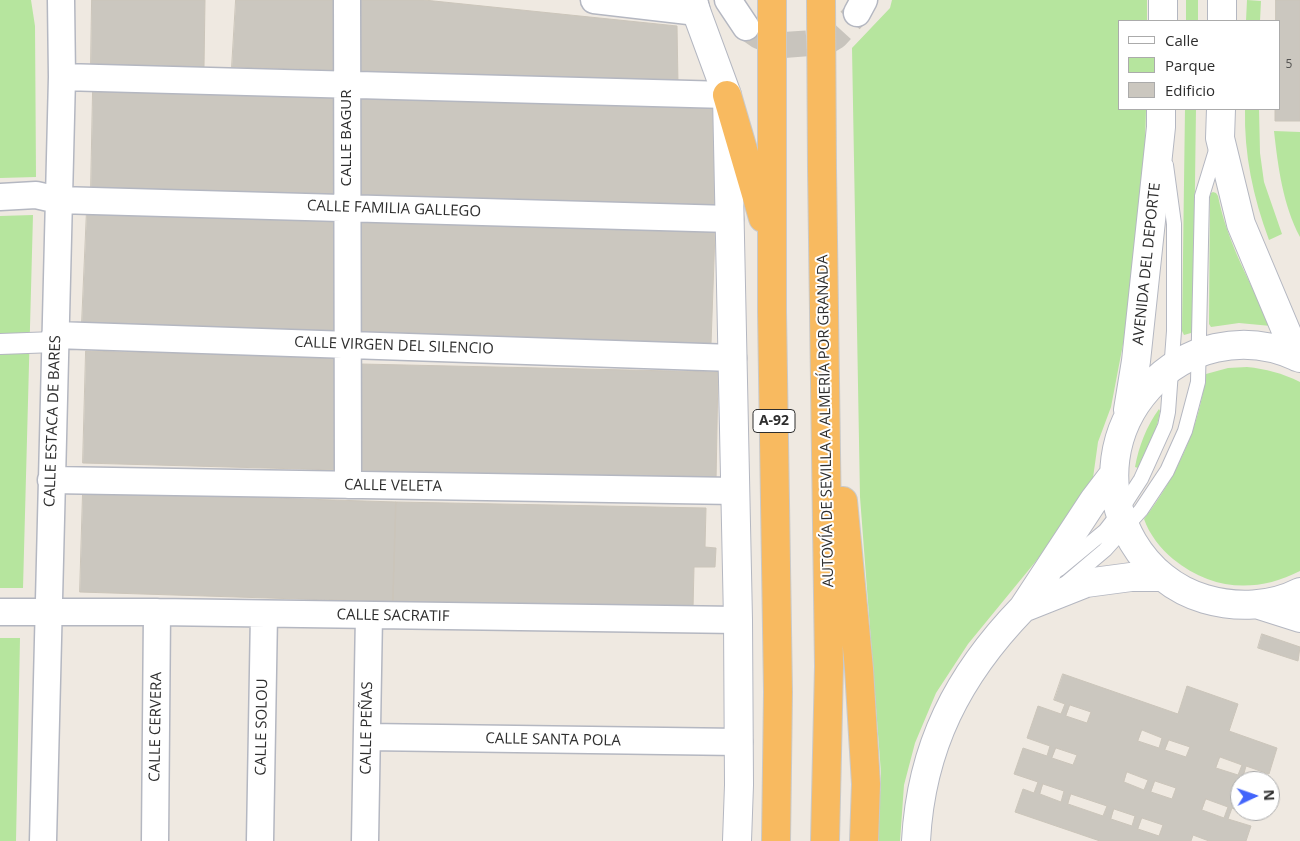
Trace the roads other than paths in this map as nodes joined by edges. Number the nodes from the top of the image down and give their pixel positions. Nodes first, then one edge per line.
1 (61, 0) edge
2 (347, 0) edge
3 (594, 0) edge
4 (728, 0) edge
5 (772, 0) edge
6 (821, 0) edge
7 (1163, 0) edge
8 (1222, 0) edge
9 (694, 4) edge
10 (1163, 20) edge
11 (1222, 20) edge
12 (746, 27) tunnel mouth
13 (62, 77) junction
14 (347, 85) junction
15 (727, 94) junction
16 (1221, 110) edge
17 (1161, 118) edge
18 (1220, 138) junction
19 (0, 197) edge
20 (58, 200) junction
21 (347, 208) junction
22 (730, 219) junction
23 (772, 249) junction
24 (824, 308) junction
25 (55, 338) junction
26 (0, 344) edge
27 (348, 345) junction
28 (1199, 353) junction
29 (733, 358) junction
30 (1299, 358) edge
31 (1172, 366) junction
32 (1126, 419) junction
33 (1113, 476) junction
34 (51, 480) junction
35 (348, 485) junction
36 (735, 491) junction
37 (1122, 521) junction
38 (1162, 577) junction
39 (1300, 592) edge
40 (1036, 597) junction
41 (1259, 605) junction
42 (0, 612) edge
43 (157, 612) junction
44 (48, 613) junction
45 (264, 614) junction
46 (369, 616) junction
47 (1300, 618) edge
48 (738, 620) junction
49 (367, 737) junction
50 (738, 742) junction
51 (43, 841) edge
52 (155, 841) edge
53 (260, 841) edge
54 (365, 841) edge
55 (736, 841) edge
56 (776, 841) edge
57 (825, 841) edge
58 (864, 841) edge
59 (916, 841) edge

1 - 13 street, CALLE ESTACA DE BARES
2 - 14 street, CALLE BAGUR
3 - 9 street
4 - 12 street
5 - 23 highway, A-92
6 - 24 highway, AUTOVÍA DE SEVILLA A ALMERÍA POR GRANADA
7 - 10 street
8 - 11 street
9 - 15 street
13 - 14 street
13 - 20 street, CALLE ESTACA DE BARES
14 - 15 street
14 - 21 street, CALLE BAGUR
15 - 22 street
15 - 23 highway
16 - 18 street, AVENIDA DEL DEPORTE
17 - 31 lane
17 - 32 street, AVENIDA DEL DEPORTE
18 - 28 lane
18 - 30 street, AVENIDA DEL DEPORTE
19 - 20 street, CALLE FAMILIA GALLEGO
20 - 21 street, CALLE FAMILIA GALLEGO
20 - 25 street, CALLE ESTACA DE BARES
21 - 22 street, CALLE FAMILIA GALLEGO
21 - 27 street, CALLE BAGUR
22 - 29 street
23 - 56 highway, A-92
24 - 57 highway, AUTOVÍA DE SEVILLA A ALMERÍA POR GRANADA
24 - 58 highway
25 - 26 street
25 - 27 street, CALLE VIRGEN DEL SILENCIO
25 - 34 street, CALLE ESTACA DE BARES
27 - 29 street, CALLE VIRGEN DEL SILENCIO
27 - 35 street, CALLE BAGUR
28 - 30 street, AVENIDA DEL DEPORTE
28 - 31 street, AVENIDA DEL DEPORTE
28 - 37 lane
29 - 36 street
31 - 32 street, AVENIDA DEL DEPORTE
31 - 37 lane
32 - 33 street, AVENIDA DEL DEPORTE
33 - 37 street, AVENIDA DEL DEPORTE
33 - 40 street
34 - 35 street, CALLE VELETA
34 - 44 street, CALLE ESTACA DE BARES
35 - 36 street, CALLE VELETA
36 - 48 street
37 - 38 street, AVENIDA DEL DEPORTE
37 - 40 lane
38 - 40 street
38 - 41 street, AVENIDA DEL DEPORTE
39 - 41 street, AVENIDA DEL DEPORTE
40 - 59 street
41 - 47 street, AVENIDA DEL DEPORTE
42 - 44 street, CALLE SACRATIF
43 - 44 street, CALLE SACRATIF
43 - 45 street, CALLE SACRATIF
43 - 52 street, CALLE CERVERA
44 - 51 street, CALLE ESTACA DE BARES
45 - 46 street, CALLE SACRATIF
45 - 53 street, CALLE SOLOU
46 - 48 street, CALLE SACRATIF
46 - 49 street, CALLE PEÑAS
48 - 50 street
49 - 50 street, CALLE SANTA POLA
49 - 54 street, CALLE PEÑAS
50 - 55 street

